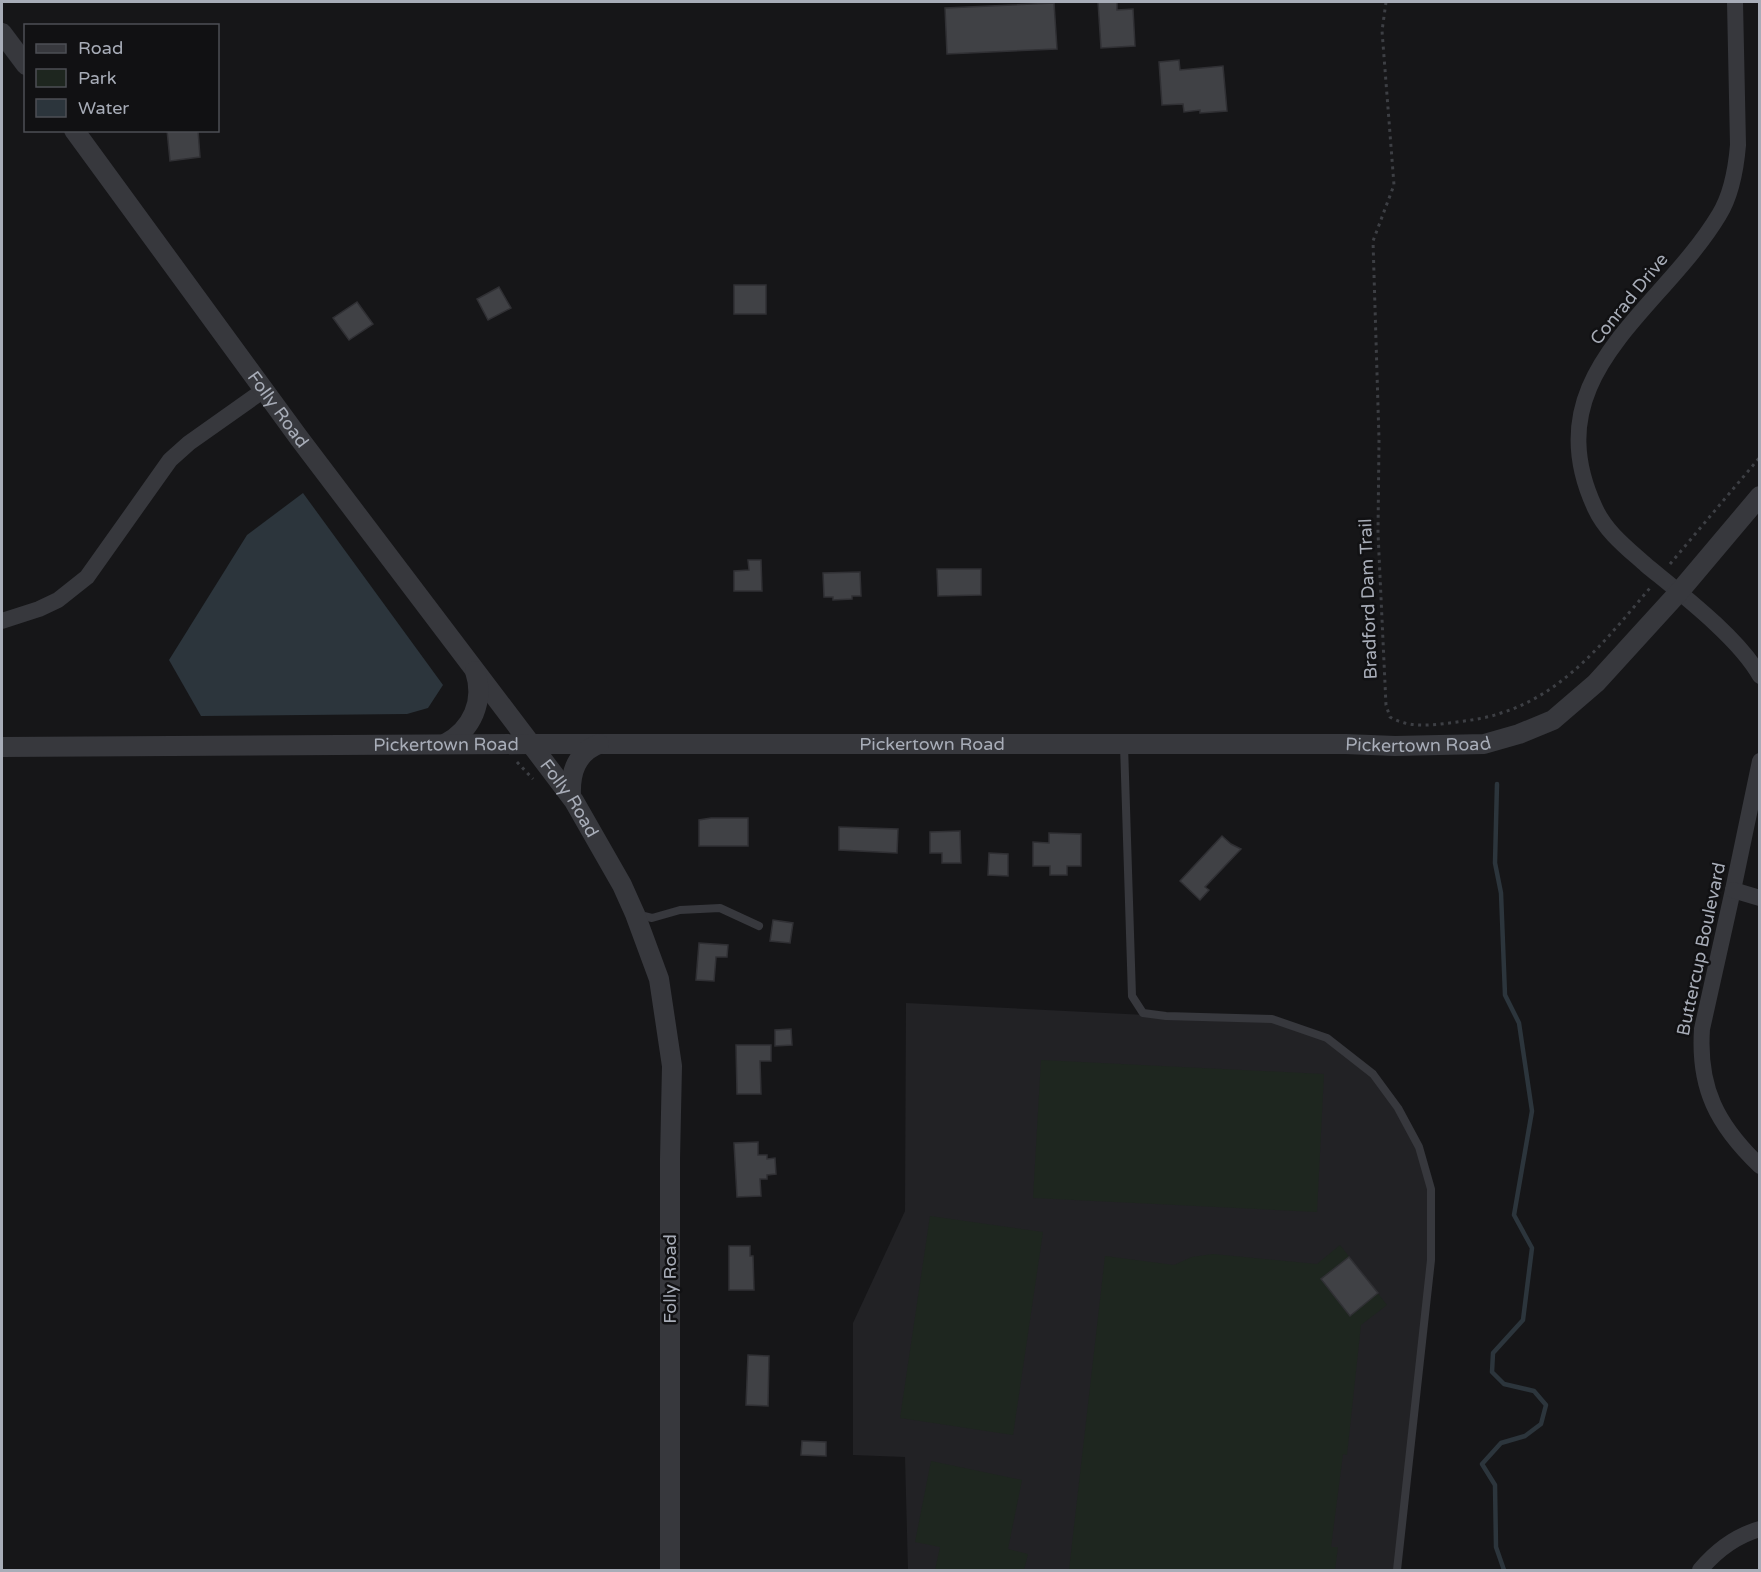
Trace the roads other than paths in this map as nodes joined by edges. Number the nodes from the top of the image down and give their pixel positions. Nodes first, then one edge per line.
1 (1735, 2) edge
2 (2, 33) edge
3 (24, 62) edge
4 (75, 132) edge
5 (264, 390) junction
6 (1760, 495) edge
7 (1679, 592) junction
8 (2, 621) edge
9 (473, 667) junction
10 (1760, 676) edge
11 (445, 744) junction
12 (532, 744) junction
13 (599, 744) junction
14 (1124, 744) junction
15 (2, 747) edge
16 (1760, 760) edge
17 (571, 796) junction
18 (1733, 890) junction
19 (1760, 898) edge
20 (635, 914) junction
21 (759, 926) dead end
22 (1760, 1166) edge
23 (1760, 1528) edge
24 (670, 1570) edge
25 (1397, 1570) edge
26 (1700, 1570) edge

1 - 7 street, Conrad Drive
2 - 3 street
4 - 5 street, Folly Road
5 - 8 street
5 - 9 street, Folly Road
6 - 7 street, Pickertown Road
7 - 10 street
7 - 14 street, Pickertown Road
9 - 11 street
9 - 12 street, Folly Road
11 - 12 street, Pickertown Road
11 - 15 street, Pickertown Road
12 - 13 street, Pickertown Road
12 - 17 street, Folly Road
13 - 14 street, Pickertown Road
13 - 17 street
14 - 25 lane
16 - 18 street, Buttercup Boulevard
17 - 20 street, Folly Road
18 - 19 street
18 - 22 street, Buttercup Boulevard
20 - 21 lane
20 - 24 street, Folly Road
23 - 26 street

